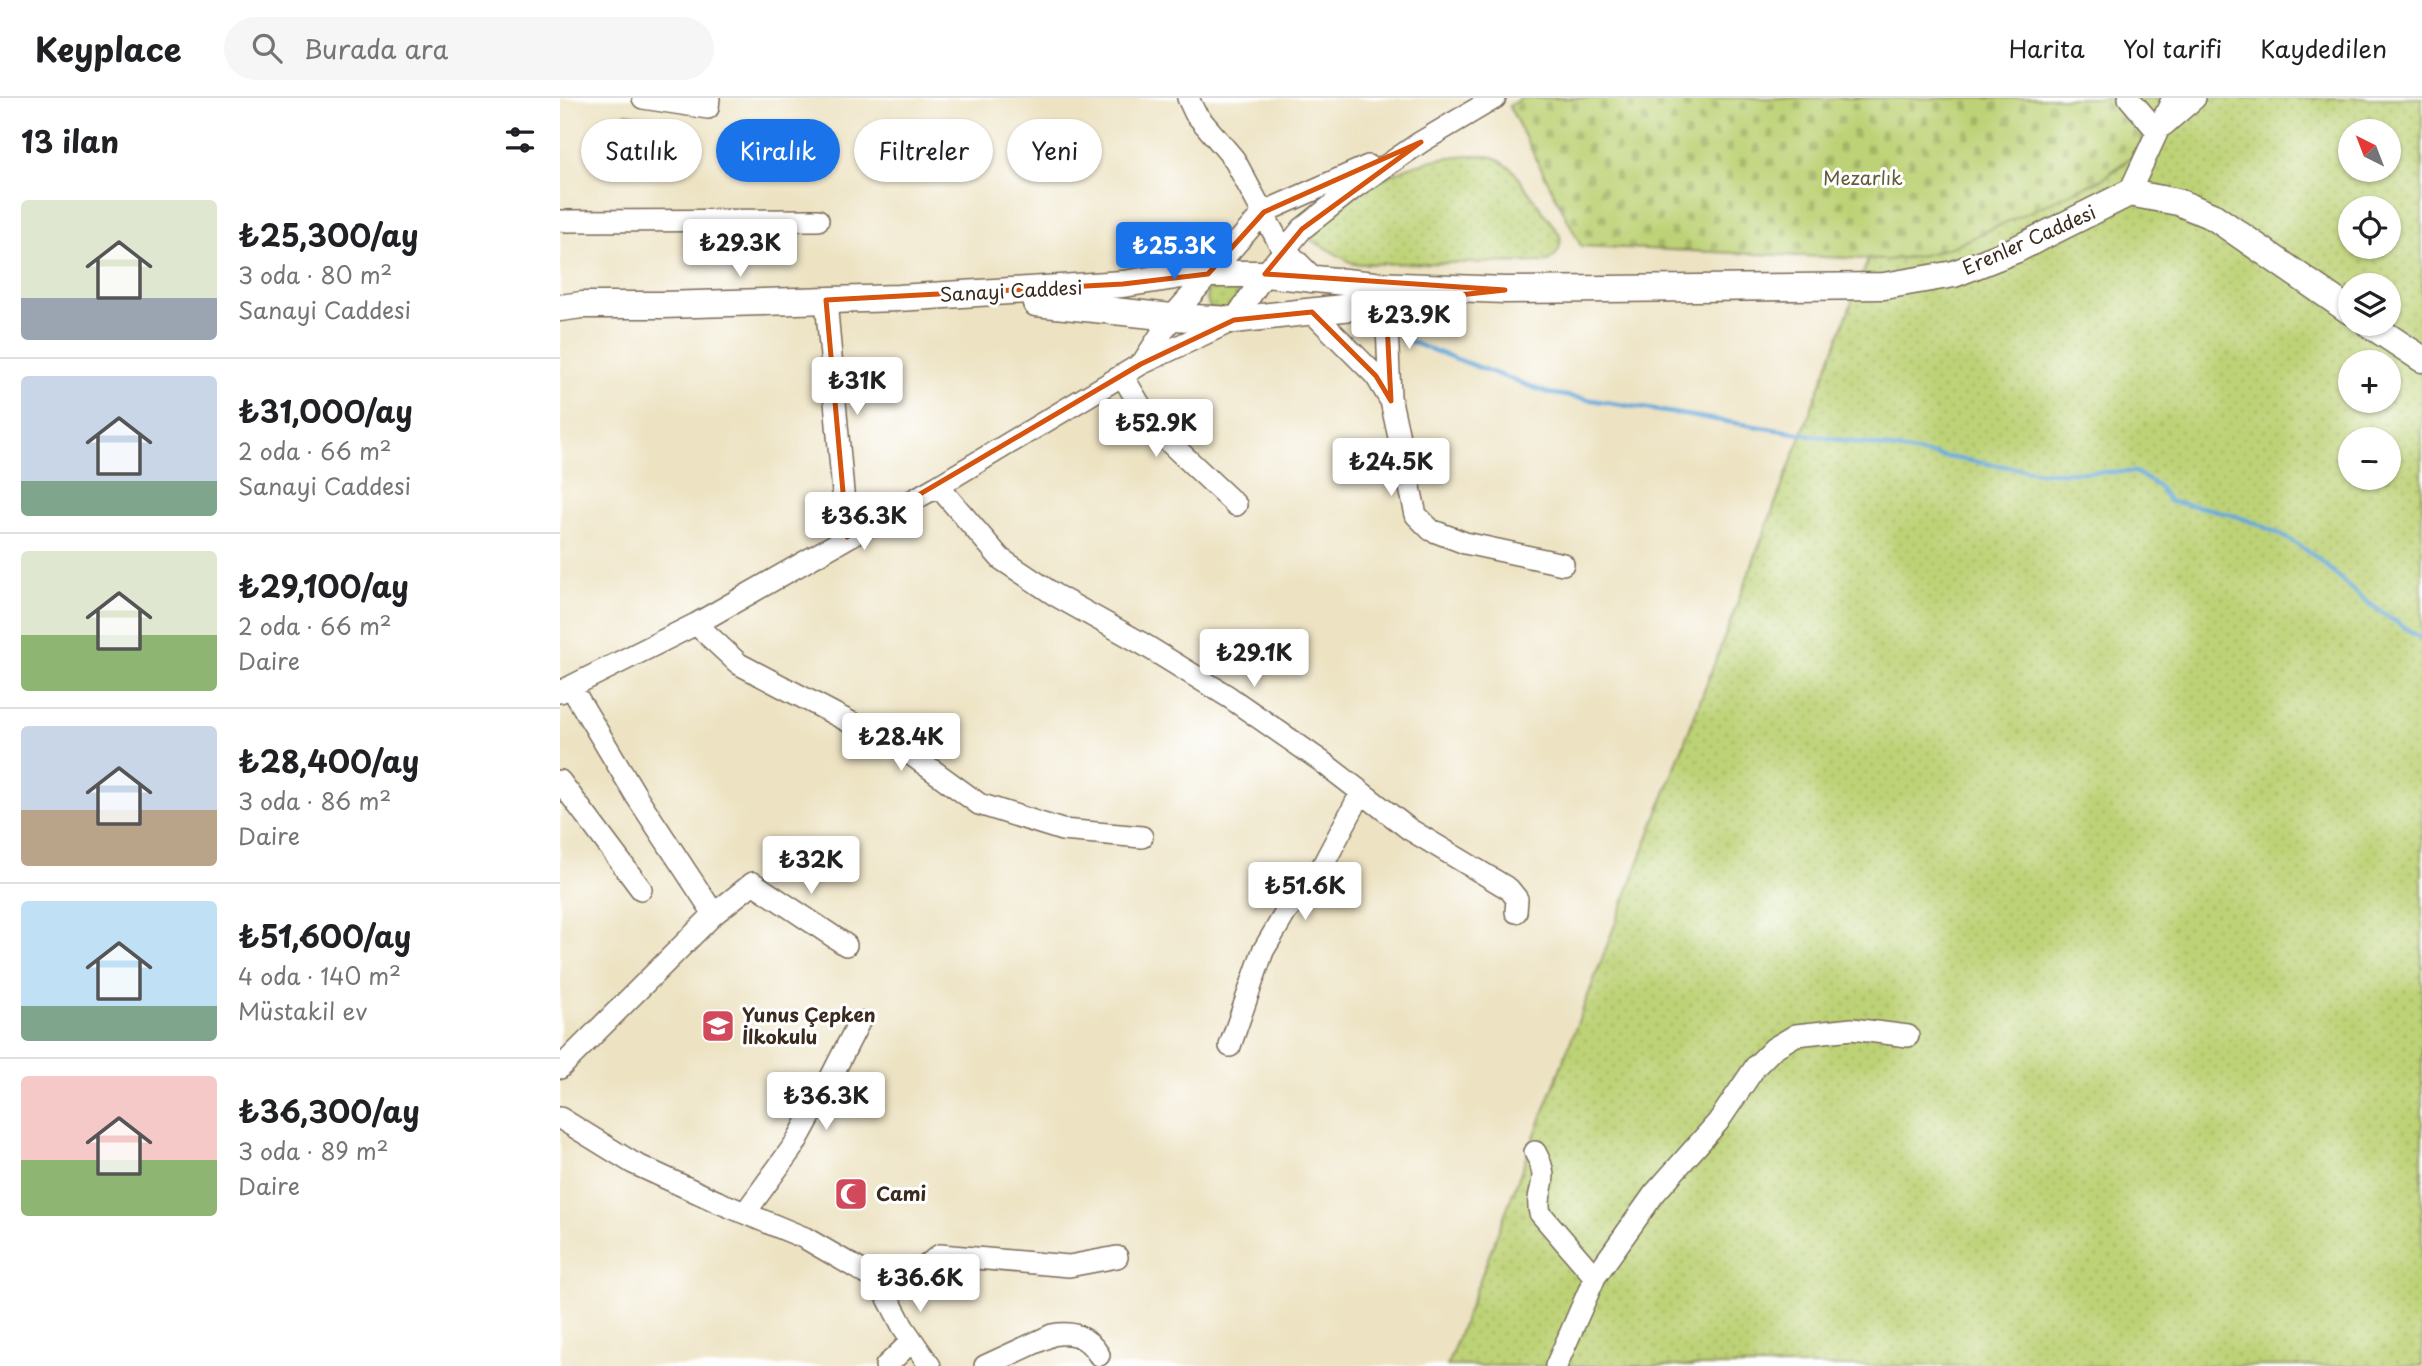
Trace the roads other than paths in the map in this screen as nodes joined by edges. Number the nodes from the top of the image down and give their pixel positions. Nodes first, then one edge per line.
1 (643, 98) edge
2 (709, 98) edge
3 (1188, 98) edge
4 (1495, 98) edge
5 (2129, 98) edge
6 (2174, 98) edge
7 (2195, 98) edge
8 (2157, 131) junction
9 (1422, 142) junction
10 (2130, 193) junction
11 (1264, 212) junction
12 (818, 220) dead end
13 (560, 221) edge
14 (1284, 252) junction
15 (1208, 274) junction
16 (1265, 274) junction
17 (1311, 279) junction
18 (1505, 290) junction
19 (898, 298) junction
20 (826, 300) junction
21 (1386, 303) junction
22 (2338, 303) edge
23 (567, 305) edge
24 (1312, 312) junction
25 (1172, 317) junction
26 (1234, 320) junction
27 (2388, 336) edge
28 (2422, 359) edge
29 (1141, 364) junction
30 (1122, 375) junction
31 (1391, 401) junction
32 (938, 486) junction
33 (1236, 505) dead end
34 (847, 537) junction
35 (1563, 564) dead end
36 (696, 624) junction
37 (566, 689) edge
38 (560, 780) edge
39 (1361, 793) junction
40 (1142, 837) dead end
41 (641, 889) dead end
42 (1516, 912) dead end
43 (714, 914) junction
44 (846, 944) dead end
45 (859, 1022) dead end
46 (1908, 1036) dead end
47 (1230, 1046) dead end
48 (560, 1068) edge
49 (560, 1118) edge
50 (1535, 1152) dead end
51 (745, 1213) junction
52 (1117, 1257) dead end
53 (1595, 1277) junction
54 (879, 1281) junction
55 (912, 1341) junction
56 (1099, 1355) dead end
57 (886, 1366) edge
58 (930, 1366) edge
59 (985, 1366) edge
60 (1556, 1366) edge

1 - 2 street
3 - 11 street
4 - 9 street
5 - 8 street
6 - 8 street
7 - 8 street
8 - 10 street
9 - 11 street
9 - 14 street
10 - 18 main road, Erenler Caddesi
10 - 22 main road
11 - 14 street
11 - 15 street
12 - 13 street
14 - 16 street
14 - 17 main road
15 - 16 main road, Erenler Caddesi
15 - 19 main road, Sanayi Caddesi
15 - 25 street
16 - 17 main road, Erenler Caddesi
16 - 26 street
17 - 18 main road, Erenler Caddesi
18 - 21 main road, Erenler Caddesi
19 - 20 main road, Sanayi Caddesi
19 - 25 main road, Sanayi Caddesi
20 - 23 main road, Sanayi Caddesi
20 - 34 street
21 - 24 main road, Erenler Caddesi
21 - 31 street
24 - 26 main road, Erenler Caddesi
24 - 31 street
25 - 26 main road, Sanayi Caddesi
25 - 29 street
26 - 29 street
27 - 28 main road
29 - 30 street
30 - 32 street
30 - 33 street
31 - 35 street
32 - 34 street
32 - 39 street
34 - 36 street
36 - 37 street
36 - 40 street
37 - 43 street
38 - 41 street
39 - 42 street
39 - 47 street
43 - 44 street
43 - 48 street
45 - 51 street
46 - 53 street
49 - 51 street
50 - 53 street
51 - 54 street
52 - 54 street
53 - 60 street
54 - 55 street
55 - 57 street
55 - 58 street
56 - 59 street

